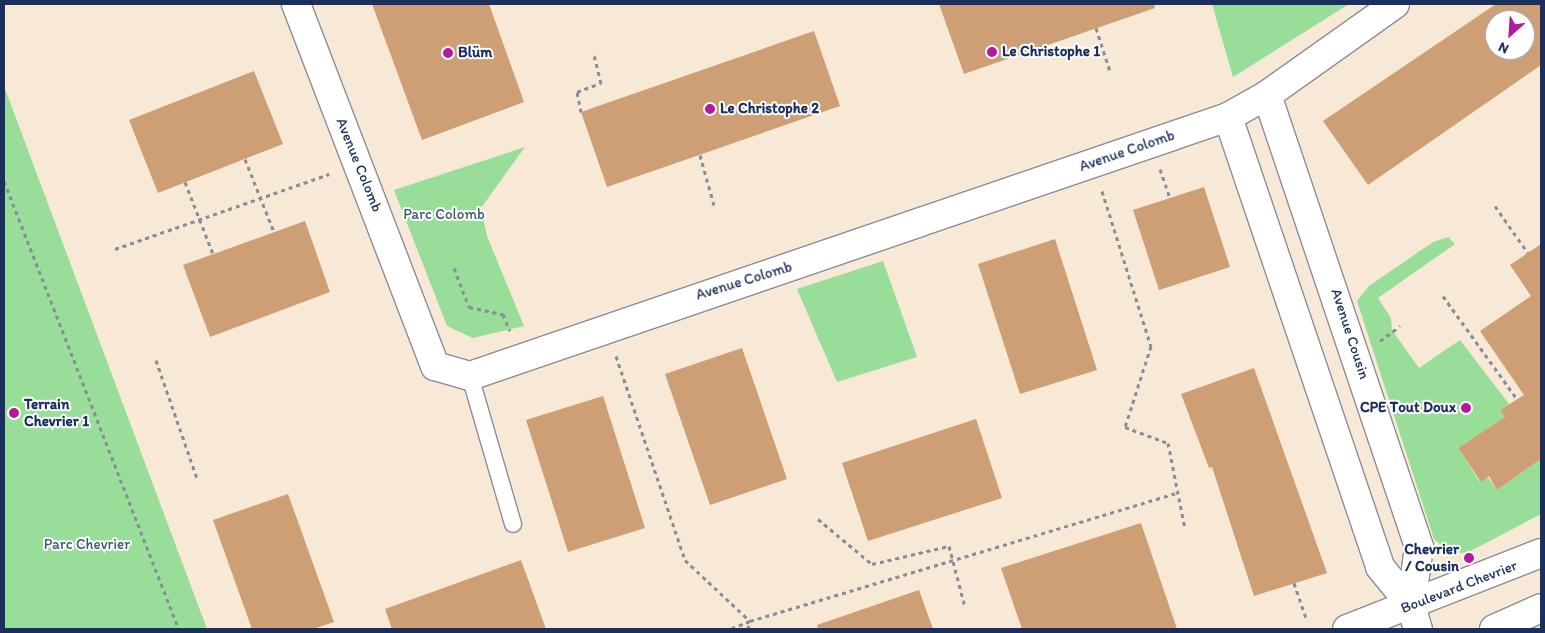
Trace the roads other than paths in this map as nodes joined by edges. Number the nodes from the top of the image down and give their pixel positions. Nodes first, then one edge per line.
1 (296, 4) edge
2 (1395, 4) edge
3 (1267, 95) junction
4 (1228, 117) junction
5 (470, 376) junction
6 (513, 524) dead end
7 (1541, 553) edge
8 (1541, 608) edge
9 (1414, 617) edge
10 (1347, 629) edge
11 (1494, 629) edge

1 - 5 street, Avenue Colomb
2 - 3 street, Avenue Colomb
3 - 4 street, Avenue Colomb
3 - 9 street, Avenue Cousin
4 - 5 street, Avenue Colomb
4 - 9 street
5 - 6 lane
7 - 9 street, Boulevard Chevrier
8 - 11 street
9 - 10 street, Boulevard Chevrier

